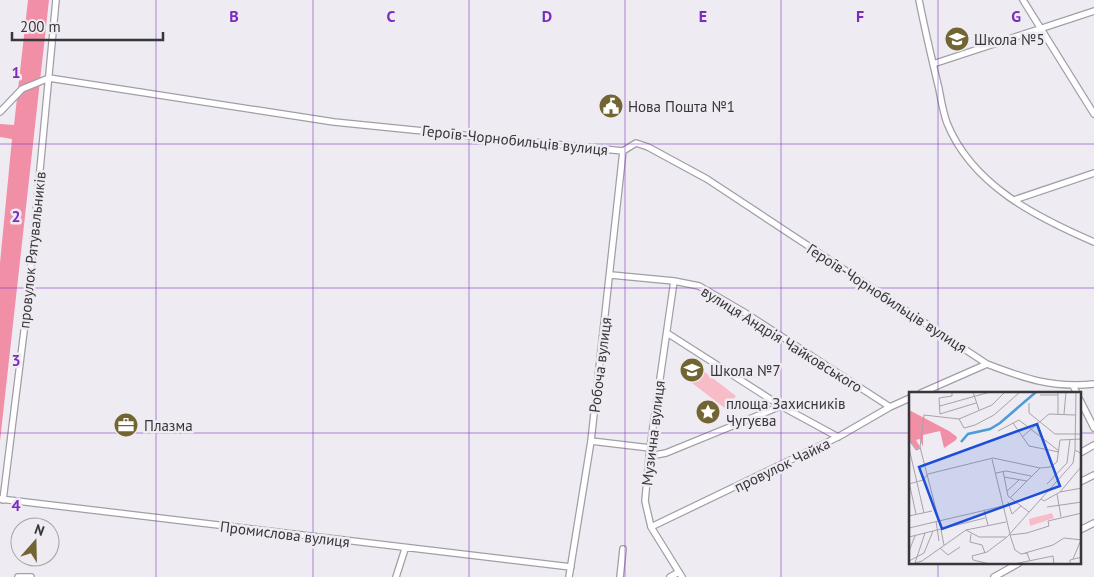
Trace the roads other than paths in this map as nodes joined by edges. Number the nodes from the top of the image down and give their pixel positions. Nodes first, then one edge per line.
1 (56, 0) edge
2 (919, 0) edge
3 (1023, 0) edge
4 (1094, 11) edge
5 (1042, 29) junction
6 (933, 64) junction
7 (49, 78) junction
8 (0, 112) edge
9 (1094, 114) edge
10 (624, 151) junction
11 (1094, 173) edge
12 (1014, 200) junction
13 (1094, 242) edge
14 (611, 275) junction
15 (674, 281) junction
16 (667, 333) junction
17 (988, 364) junction
18 (1094, 384) edge
19 (1073, 386) junction
20 (923, 392) edge
21 (1076, 392) edge
22 (909, 398) edge
23 (1082, 404) edge
24 (781, 406) junction
25 (890, 407) junction
26 (1094, 428) edge
27 (838, 438) junction
28 (591, 441) junction
29 (1094, 445) edge
30 (650, 448) junction
31 (1082, 452) edge
32 (650, 456) junction
33 (1094, 475) edge
34 (1082, 481) edge
35 (1, 499) edge
36 (1094, 523) edge
37 (651, 527) junction
38 (1082, 529) edge
39 (405, 549) junction
40 (622, 549) dead end
41 (1017, 564) edge
42 (571, 567) junction
43 (680, 575) edge
44 (18, 577) edge
45 (31, 577) edge
46 (396, 577) edge
47 (569, 577) edge
48 (620, 577) edge
49 (670, 577) edge
50 (994, 577) edge

1 - 7 street, провулок Рятувальників
2 - 6 street
3 - 5 street
4 - 5 street
5 - 6 street
5 - 9 street
6 - 12 street
7 - 8 street
7 - 10 street, Героїв-Чорнобильців вулиця
7 - 35 street, провулок Рятувальників
10 - 14 street, Робоча вулиця
10 - 17 street, Героїв-Чорнобильців вулиця
11 - 12 street
12 - 13 street
14 - 15 street, вулиця Андрія Чайковського
14 - 28 street, Робоча вулиця
15 - 16 street, Музична вулиця
15 - 25 street, вулиця Андрія Чайковського
16 - 24 street
16 - 30 street, Музична вулиця
17 - 19 street, Героїв-Чорнобильців вулиця
17 - 20 street
18 - 19 street, Героїв-Чорнобильців вулиця
19 - 21 street
22 - 25 street, провулок Чайка
23 - 26 street
24 - 27 street
24 - 32 street
25 - 27 street, провулок Чайка
27 - 37 street, провулок Чайка
28 - 30 street
28 - 42 street, Робоча вулиця
29 - 31 street
30 - 32 street, Музична вулиця
32 - 37 street, Музична вулиця
33 - 34 street
35 - 39 street, Промислова вулиця
36 - 38 street
37 - 43 street, Музична вулиця
39 - 42 street, Промислова вулиця
39 - 46 street
40 - 48 street
41 - 50 street
42 - 47 street, Робоча вулиця
43 - 49 street
44 - 45 street

